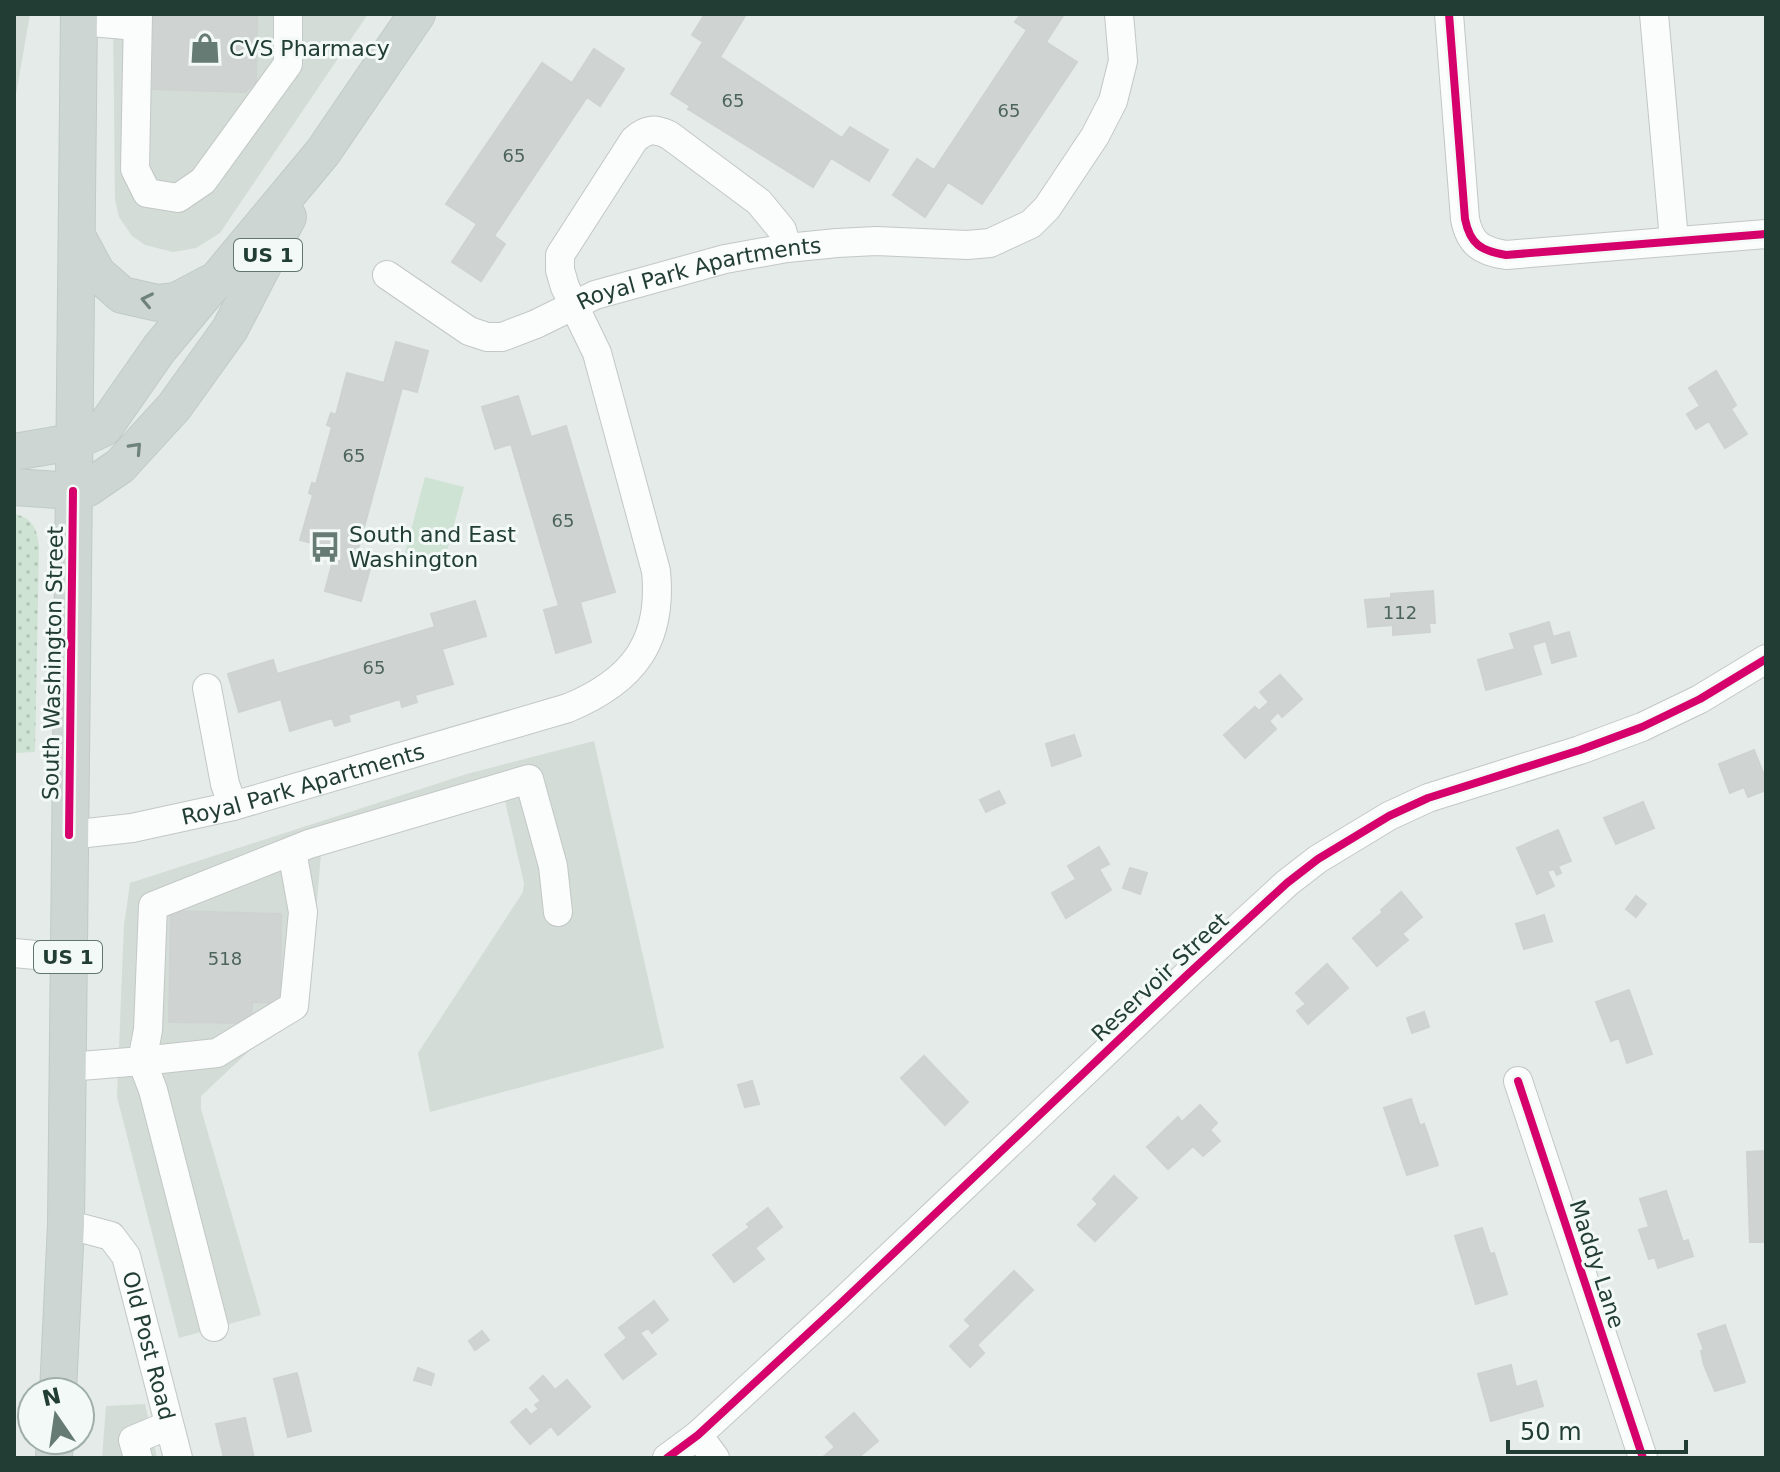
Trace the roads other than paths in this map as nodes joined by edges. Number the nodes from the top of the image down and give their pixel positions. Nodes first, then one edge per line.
1 (288, 14) edge
2 (417, 14) edge
3 (1119, 14) edge
4 (1449, 14) edge
5 (1654, 14) edge
6 (79, 18) edge
7 (138, 20) edge
8 (323, 152) junction
9 (76, 233) junction
10 (1766, 234) edge
11 (1674, 240) junction
12 (787, 248) junction
13 (387, 275) dead end
14 (218, 278) junction
15 (574, 305) junction
16 (73, 442) junction
17 (14, 452) edge
18 (14, 487) edge
19 (73, 491) junction
20 (1766, 659) edge
21 (207, 688) dead end
22 (233, 806) junction
23 (69, 835) junction
24 (292, 851) junction
25 (558, 912) dead end
26 (14, 953) edge
27 (68, 958) junction
28 (142, 1061) junction
29 (68, 1067) junction
30 (1518, 1081) dead end
31 (66, 1224) junction
32 (214, 1327) dead end
33 (59, 1376) edge
34 (169, 1425) junction
35 (698, 1435) junction
36 (138, 1458) edge
37 (178, 1458) edge
38 (667, 1458) edge
39 (715, 1458) edge
40 (1643, 1458) edge

1 - 7 street
2 - 8 main road, US 1
3 - 12 street, Royal Park Apartments
4 - 11 street
5 - 11 street
6 - 7 street
6 - 9 main road, South Washington Street
8 - 14 main road, US 1
19 -> 8 main road, US 1
14 -> 9 main road
9 - 16 main road, South Washington Street
10 - 11 street
12 - 15 street, Royal Park Apartments
12 - 15 street
13 - 15 street
14 - 16 main road, US 1
15 - 22 street, Royal Park Apartments
16 - 17 main road
16 - 19 main road, South Washington Street / US 1
18 - 19 main road
19 - 23 main road, South Washington Street / US 1
20 - 35 street, Reservoir Street
21 - 22 street
22 - 23 street, Royal Park Apartments
23 - 27 main road, South Washington Street / US 1
24 - 25 street
24 - 28 street
24 - 28 street
26 - 27 street
27 - 29 main road, South Washington Street / US 1
28 - 29 street
28 - 32 street
29 - 31 main road, South Washington Street / US 1
30 - 40 street, Maddy Lane
31 - 33 main road, South Washington Street / US 1
31 - 34 street, Old Post Road
34 - 36 street
34 - 37 street, Old Post Road
35 - 38 street, Reservoir Street
35 - 39 street

